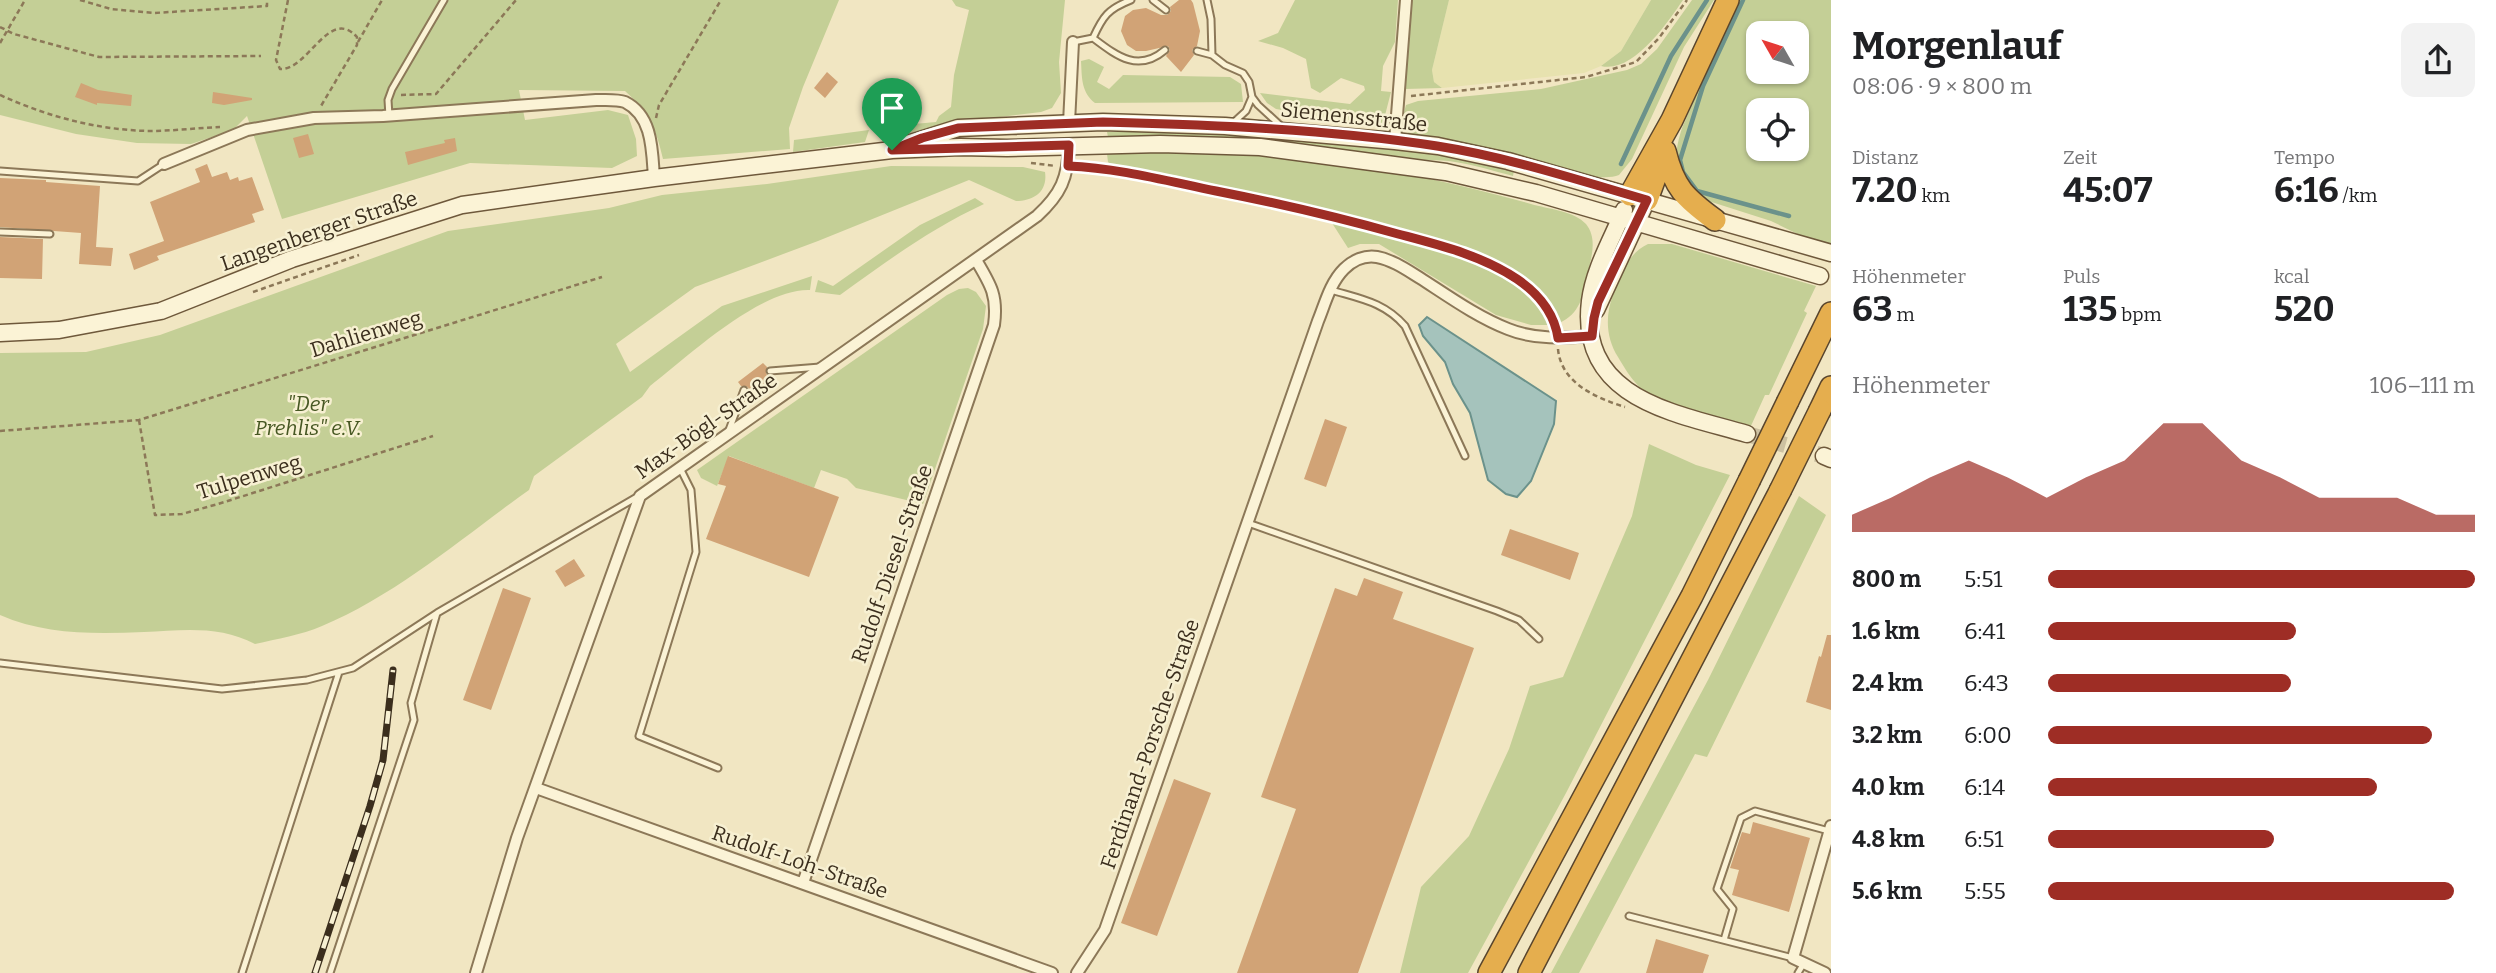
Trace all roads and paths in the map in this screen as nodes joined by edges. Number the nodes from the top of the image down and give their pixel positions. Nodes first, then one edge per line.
1 (25, 0) edge
2 (80, 0) edge
3 (267, 0) edge
4 (288, 0) edge
5 (382, 0) edge
6 (444, 0) edge
7 (516, 0) edge
8 (721, 0) edge
9 (1131, 0) edge
10 (1153, 0) edge
11 (1207, 0) edge
12 (1406, 0) edge
13 (1687, 0) edge
14 (1728, 0) edge
15 (1166, 10) dead end
16 (0, 27) edge
17 (7, 31) junction
18 (1093, 38) junction
19 (1073, 42) joint
20 (0, 43) edge
21 (357, 45) junction
22 (1165, 50) dead end
23 (1197, 51) dead end
24 (1212, 55) junction
25 (261, 56) dead end
26 (0, 95) edge
27 (390, 95) junction
28 (1252, 97) junction
29 (1398, 97) junction
30 (389, 116) junction
31 (314, 118) junction
32 (1672, 120) junction
33 (1069, 123) junction
34 (1225, 126) junction
35 (247, 130) junction
36 (1286, 130) junction
37 (650, 139) junction
38 (1395, 141) junction
39 (1069, 145) junction
40 (892, 150) junction
41 (1665, 151) junction
42 (1027, 162) dead end
43 (164, 164) joint
44 (1068, 166) junction
45 (0, 171) edge
46 (654, 178) junction
47 (1639, 198) junction
48 (1620, 218) junction
49 (1715, 220) junction
50 (1637, 223) junction
51 (0, 232) edge
52 (50, 234) dead end
53 (369, 251) dead end
54 (1831, 253) edge
55 (976, 260) junction
56 (1820, 276) dead end
57 (602, 277) dead end
58 (1330, 290) junction
59 (244, 295) dead end
60 (1829, 316) edge
61 (0, 333) edge
62 (1592, 336) junction
63 (1558, 338) junction
64 (823, 367) junction
65 (770, 371) dead end
66 (1831, 387) edge
67 (744, 390) dead end
68 (139, 419) junction
69 (0, 432) edge
70 (728, 433) junction
71 (1747, 435) tunnel mouth
72 (433, 436) dead end
73 (1465, 456) dead end
74 (680, 468) junction
75 (640, 496) junction
76 (1248, 523) junction
77 (437, 613) junction
78 (1539, 639) dead end
79 (0, 663) edge
80 (340, 672) junction
81 (718, 768) dead end
82 (536, 788) junction
83 (1830, 829) edge
84 (803, 883) junction
85 (1629, 916) dead end
86 (1724, 940) junction
87 (1793, 958) junction
88 (1801, 968) edge
89 (242, 973) edge
90 (330, 973) edge
91 (476, 973) edge
92 (1052, 973) edge
93 (1077, 973) edge
94 (1489, 973) edge
95 (1529, 973) edge
96 (1825, 973) edge

1 - 17 path
2 - 3 path
4 - 21 path
5 - 21 path
6 - 27 lane
7 - 27 path
8 - 37 path
9 - 18 lane
10 - 15 lane
11 - 24 lane
12 - 29 street
13 - 29 path
14 - 32 highway
16 - 17 path
17 - 20 path
17 - 25 path
18 - 19 lane
18 - 22 lane
19 - 33 street
21 - 31 path
23 - 24 lane
24 - 28 lane
26 - 35 path
27 - 30 lane
28 - 34 lane
28 - 36 lane
29 - 38 street
30 - 31 street
30 - 37 street
31 - 35 street
32 - 41 highway
32 - 47 highway
33 - 34 main road, Siemensstraße
33 - 39 main road
33 - 40 main road, Langenberger Straße
34 - 36 main road, Siemensstraße
35 - 43 street
36 - 38 main road, Siemensstraße
37 - 46 street
38 - 47 main road, Siemensstraße
39 - 40 main road, Langenberger Straße
39 - 44 street, Max-Bögl-Straße
39 - 48 main road, Siemensstraße
40 - 46 main road, Langenberger Straße
41 - 47 highway
41 - 49 highway
42 - 44 path
43 - 45 lane
44 - 55 street, Max-Bögl-Straße
44 - 63 path
46 - 61 main road, Langenberger Straße
47 - 48 main road
47 - 49 main road, Siemensstraße
47 - 50 main road
48 - 50 main road, Siemensstraße
48 - 62 main road
49 - 54 main road, Siemensstraße
50 - 56 main road, Siemensstraße
50 - 62 main road
51 - 52 lane
53 - 59 path
55 - 64 street, Max-Bögl-Straße
55 - 84 street, Rudolf-Diesel-Straße
57 - 68 path, Dahlienweg
58 - 63 street, Ferdinand-Porsche-Straße
58 - 73 lane
58 - 76 street, Ferdinand-Porsche-Straße
60 - 94 highway, bridge
62 - 63 street, Ferdinand-Porsche-Straße
62 - 71 main road
64 - 65 lane
64 - 70 street, Max-Bögl-Straße
66 - 95 highway, bridge
67 - 70 lane
68 - 69 path, Dahlienweg
68 - 72 path, Tulpenweg
70 - 74 street, Max-Bögl-Straße
74 - 75 street, Max-Bögl-Straße
74 - 81 lane
75 - 77 lane
75 - 82 street, Max-Bögl-Straße
76 - 78 lane
76 - 93 street, Ferdinand-Porsche-Straße
77 - 80 lane
77 - 90 lane
79 - 80 lane
80 - 89 lane
82 - 84 street, Rudolf-Loh-Straße
82 - 91 street, Max-Bögl-Straße
83 - 86 lane
83 - 87 street
84 - 92 street, Rudolf-Loh-Straße
85 - 86 lane
86 - 87 lane
87 - 88 street
88 - 96 street

